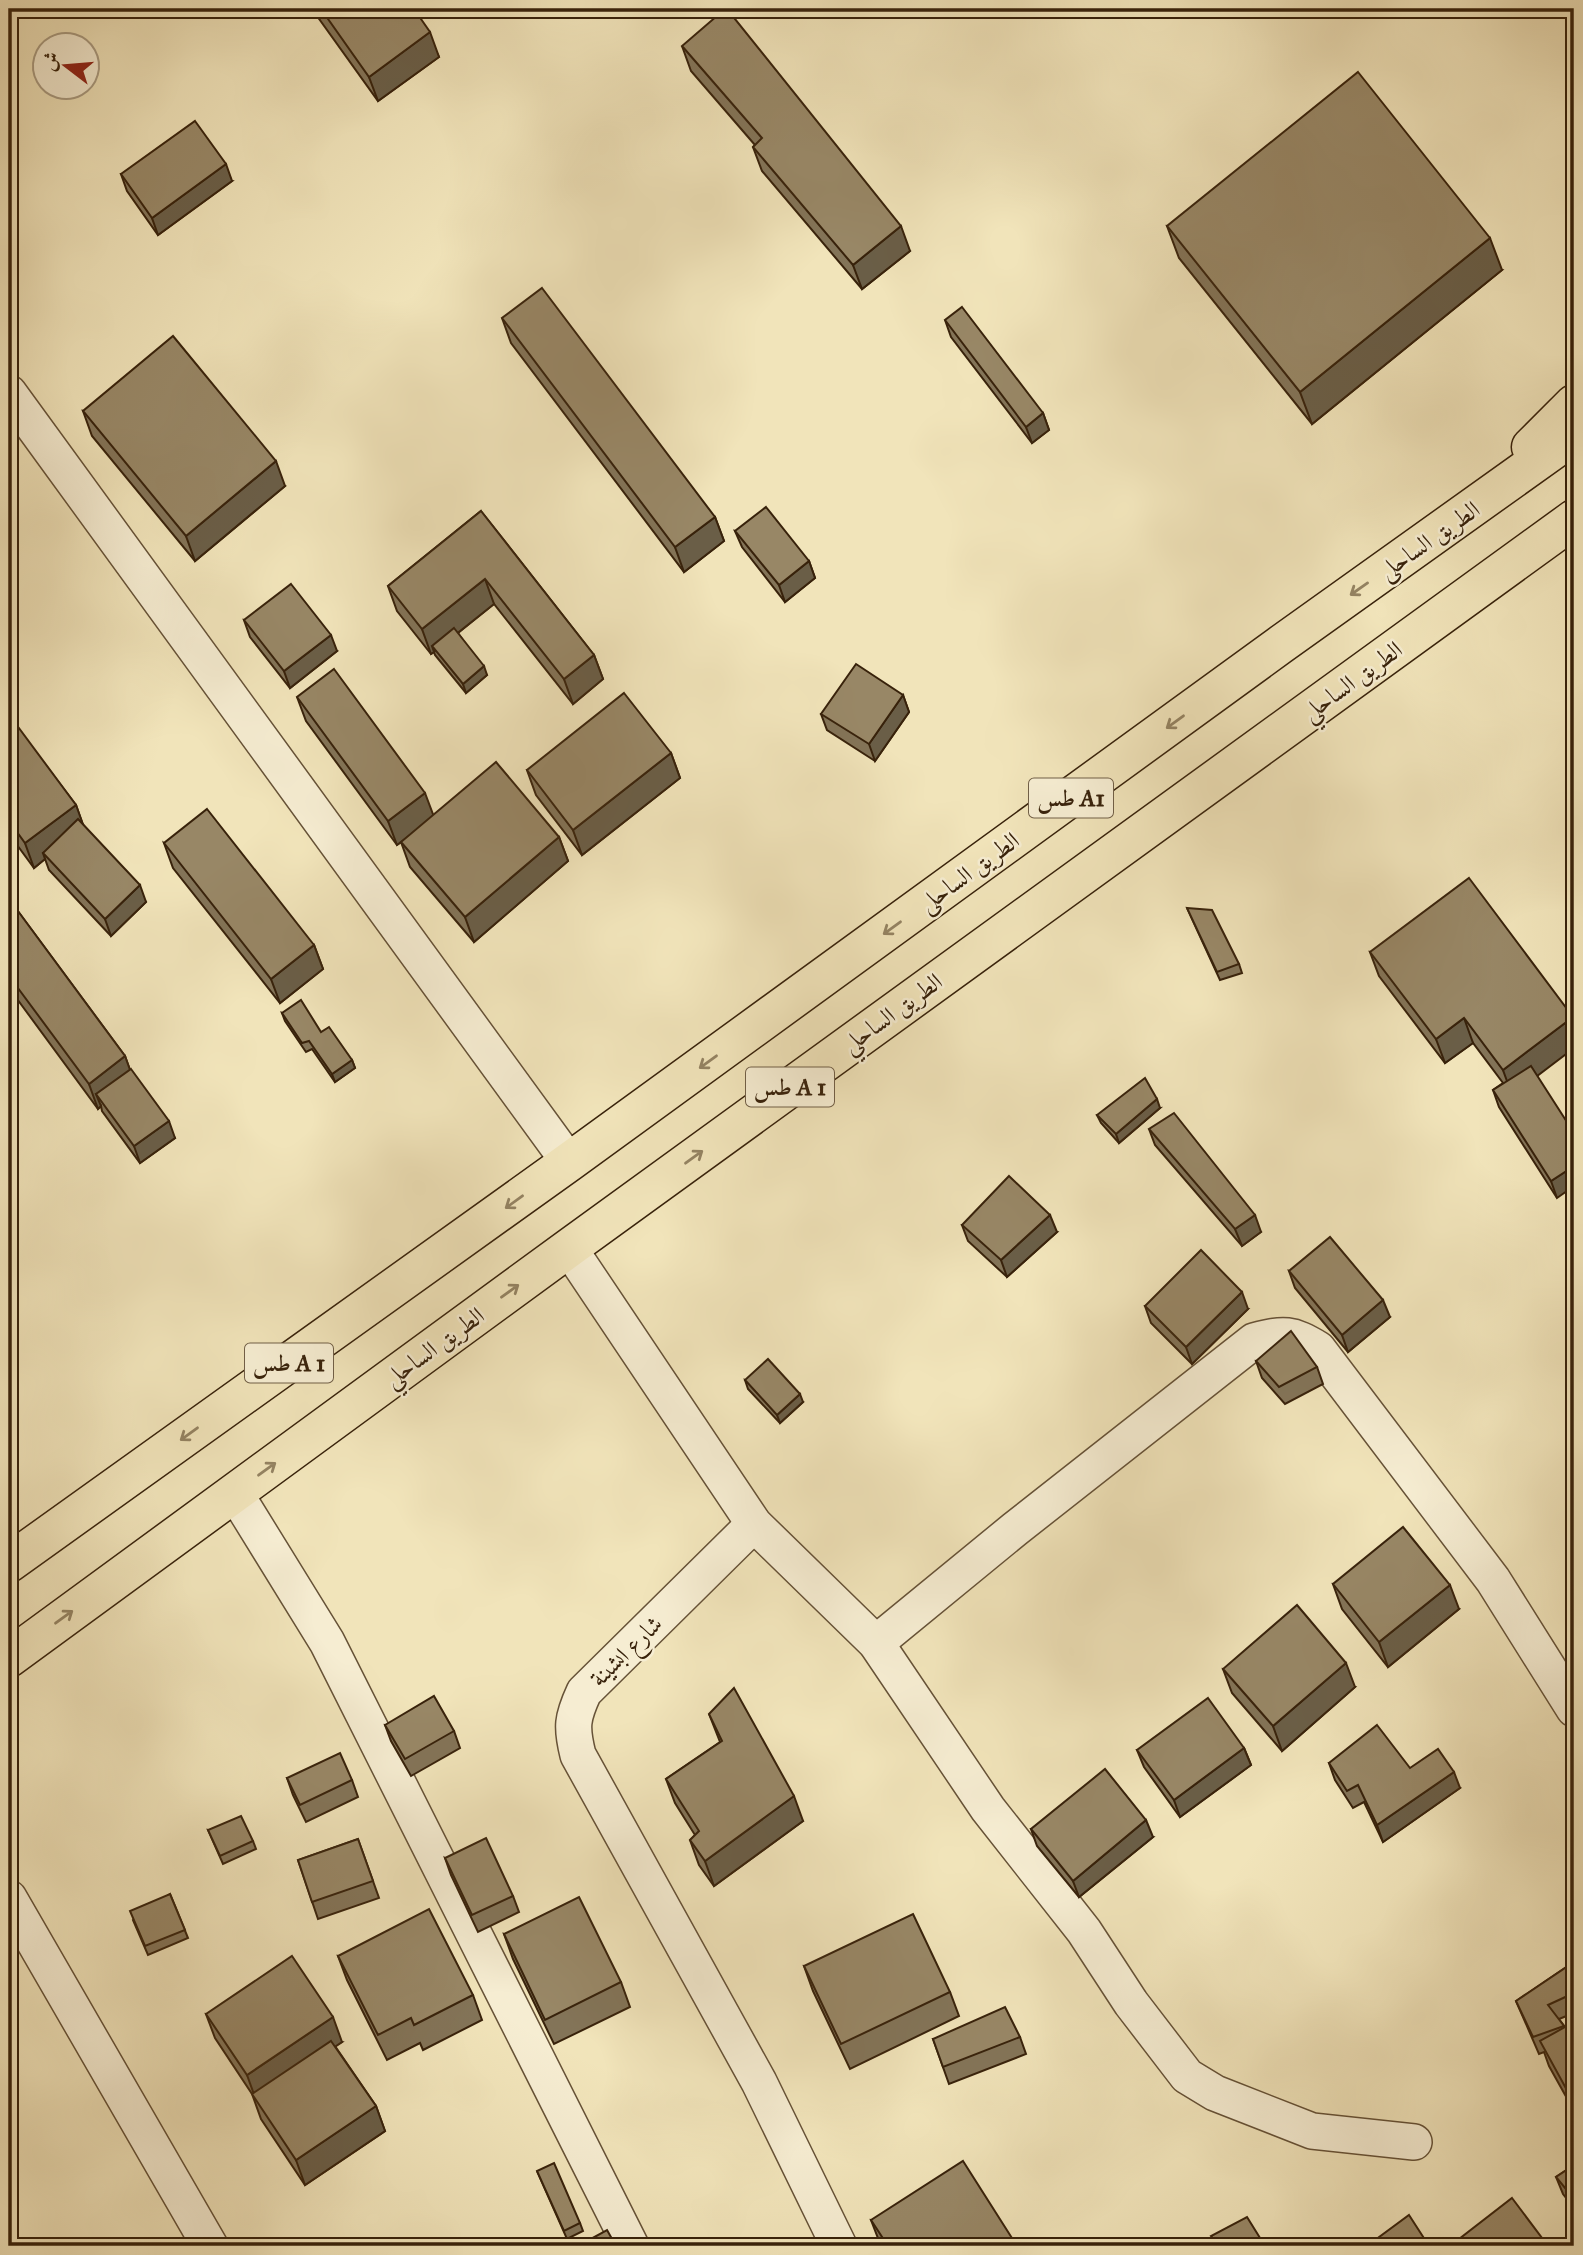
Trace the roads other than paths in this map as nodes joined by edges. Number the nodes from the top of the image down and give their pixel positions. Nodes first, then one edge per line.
1 (9, 394) edge
2 (1574, 404) edge
3 (1574, 435) edge
4 (1484, 501) junction
5 (1574, 519) edge
6 (569, 1163) junction
7 (569, 1248) junction
8 (235, 1493) junction
9 (754, 1524) junction
10 (9, 1563) edge
11 (876, 1643) junction
12 (9, 1658) edge
13 (1574, 1709) edge
14 (9, 1898) edge
15 (1414, 2142) dead end
16 (210, 2246) edge
17 (631, 2246) edge
18 (839, 2246) edge

1 - 6 street
2 - 4 highway
3 - 4 highway, الطريق الساحلى / طس A1
4 -> 6 highway, الطريق الساحلى / طس A1
7 -> 5 highway, الطريق الساحلي / طس A 1
6 -> 10 highway, طس A 1
8 -> 7 highway, الطريق الساحلي / طس A 1
7 - 9 street
12 -> 8 highway, الطريق الساحلي / طس A 1
8 - 17 street
9 - 11 street
9 - 18 street, شارع ابشينة
11 - 13 street
11 - 15 street
14 - 16 street

